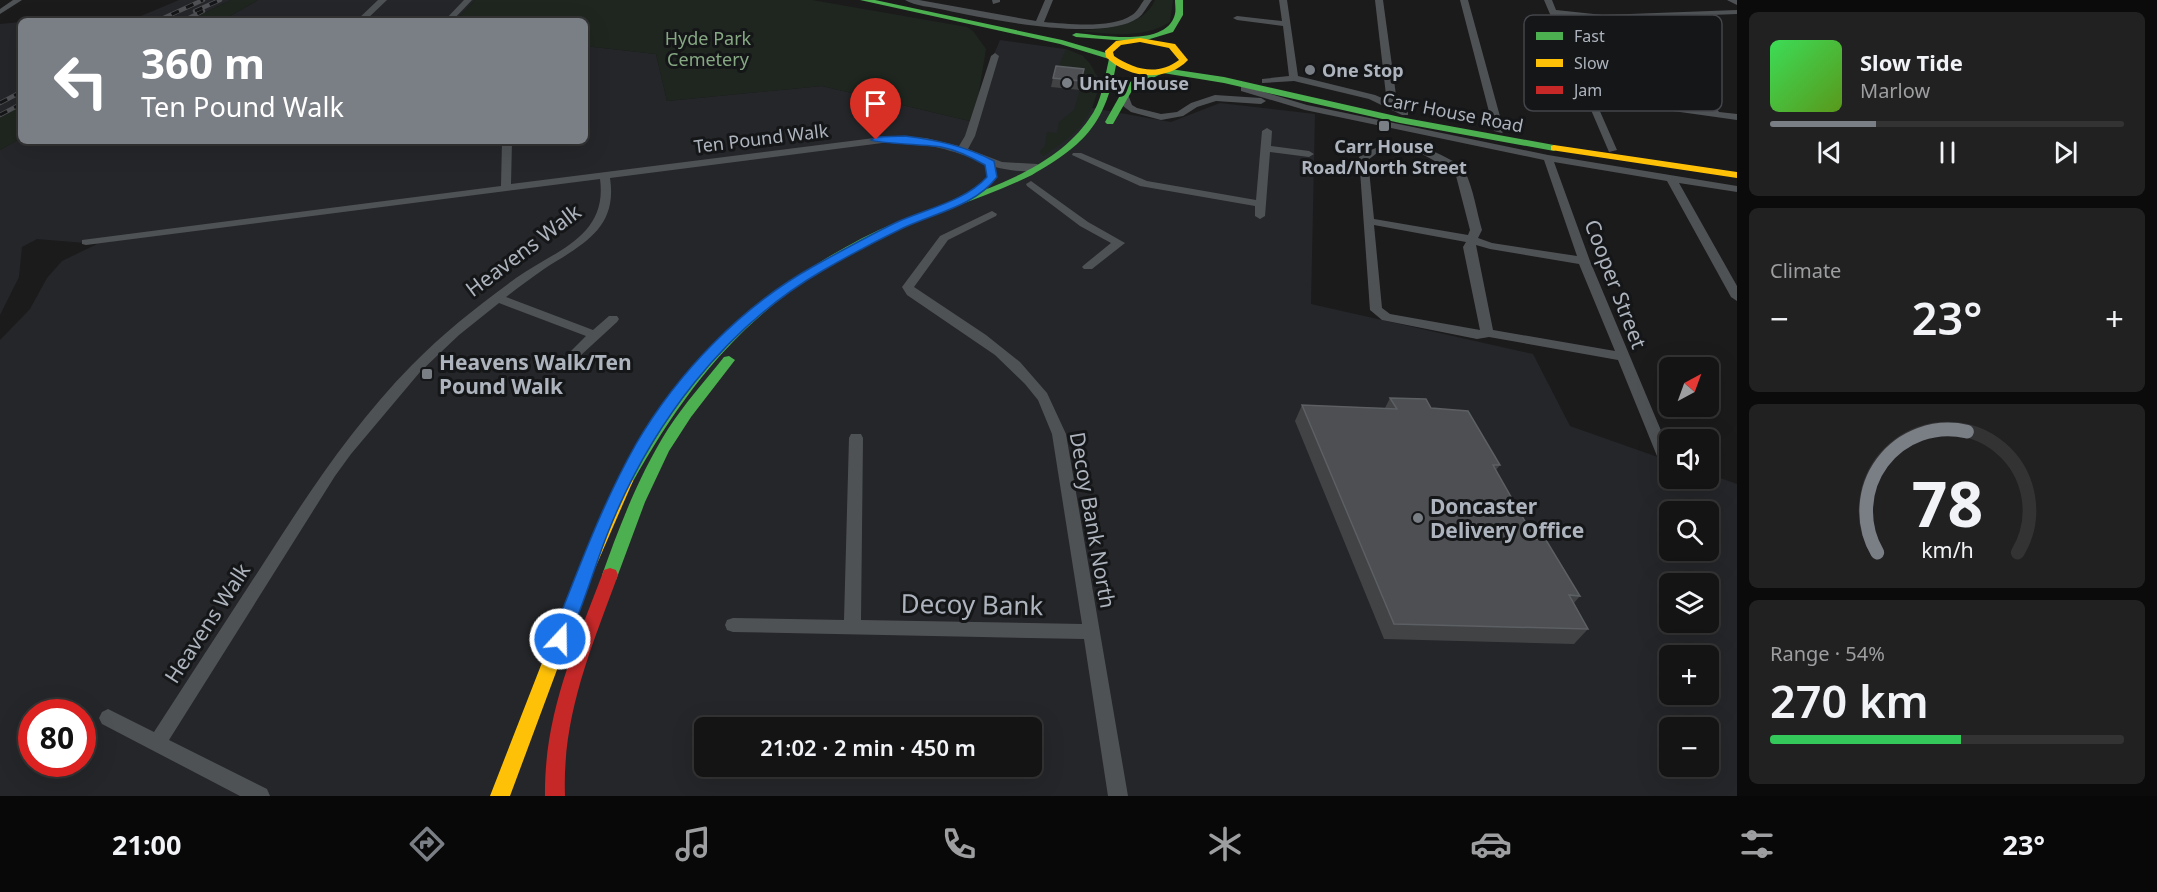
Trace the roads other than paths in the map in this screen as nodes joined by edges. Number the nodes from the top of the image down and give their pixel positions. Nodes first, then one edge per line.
1 (18, 0) edge
2 (383, 0) edge
3 (468, 0) edge
4 (864, 0) edge
5 (887, 0) edge
6 (909, 0) edge
7 (1049, 0) edge
8 (1148, 0) edge
9 (1179, 0) edge
10 (1192, 0) edge
11 (1283, 0) edge
12 (1379, 0) edge
13 (1464, 0) edge
14 (1548, 0) edge
15 (1731, 0) edge
16 (1737, 3) edge
17 (0, 12) edge
18 (1554, 12) junction
19 (1737, 12) edge
20 (1555, 15) edge
21 (1583, 15) edge
22 (1654, 15) edge
23 (363, 18) edge
24 (451, 18) edge
25 (1237, 18) dead end
26 (1287, 24) junction
27 (1039, 25) junction
28 (1136, 40) junction
29 (1183, 45) junction
30 (995, 56) dead end
31 (1111, 59) junction
32 (1162, 72) junction
33 (1294, 78) junction
34 (1223, 80) junction
35 (1265, 81) junction
36 (1248, 90) junction
37 (1124, 94) junction
38 (1239, 99) junction
39 (1387, 103) junction
40 (1305, 107) junction
41 (1596, 111) edge
42 (1688, 111) edge
43 (1714, 111) edge
44 (1405, 113) junction
45 (1716, 115) junction
46 (1737, 117) edge
47 (1268, 131) dead end
48 (1499, 131) junction
49 (1436, 135) junction
50 (507, 144) edge
51 (1266, 148) junction
52 (962, 150) junction
53 (1612, 150) junction
54 (1430, 152) junction
55 (1309, 154) dead end
56 (1077, 155) junction
57 (1548, 158) junction
58 (990, 164) junction
59 (1037, 167) junction
60 (1737, 167) edge
61 (604, 174) junction
62 (1737, 176) edge
63 (1672, 180) junction
64 (1031, 184) junction
65 (506, 186) junction
66 (1737, 189) edge
67 (979, 192) junction
68 (1261, 204) junction
69 (992, 214) dead end
70 (1260, 216) dead end
71 (1368, 220) junction
72 (1472, 239) junction
73 (86, 242) dead end
74 (1584, 261) junction
75 (1088, 267) dead end
76 (818, 285) dead end
77 (1737, 297) edge
78 (498, 298) junction
79 (613, 319) dead end
80 (1489, 333) junction
81 (595, 335) junction
82 (738, 350) dead end
83 (575, 353) dead end
84 (1623, 357) junction
85 (856, 438) dead end
86 (1659, 444) edge
87 (733, 625) dead end
88 (852, 627) junction
89 (1091, 632) junction
90 (108, 717) dead end
91 (157, 743) junction
92 (260, 796) edge
93 (500, 796) edge
94 (555, 796) edge
95 (1118, 796) edge

1 - 17 street
2 - 23 street
3 - 24 street
4 - 31 highway
5 - 28 highway
6 - 27 street
7 - 27 street
8 - 27 street
9 - 28 highway
10 - 29 highway
11 - 26 street
12 - 39 street
13 - 48 street
14 - 18 street
15 - 16 street
18 - 20 street
18 - 21 street
19 - 22 street
25 - 26 street
26 - 33 street
28 - 29 highway, Carr House Road
28 - 31 highway
29 - 32 highway
29 - 35 highway, Carr House Road
30 - 52 street
31 - 32 highway, Carr House Road
31 - 59 highway
32 - 34 highway, Carr House Road
32 - 37 highway
33 - 35 street
33 - 39 street
34 - 36 street
34 - 62 highway, Carr House Road
35 - 44 highway, Carr House Road
36 - 38 street
36 - 40 street
37 - 38 street
37 - 56 highway
38 - 40 street
39 - 44 street
40 - 49 street
41 - 53 street
42 - 45 street
43 - 45 street
44 - 48 highway, Carr House Road
45 - 46 street
47 - 51 street
48 - 53 highway, Carr House Road
49 - 54 street
49 - 57 street
50 - 65 street
51 - 55 street
51 - 68 street
52 - 58 street, Ten Pound Walk
52 - 61 street, Ten Pound Walk
53 - 60 highway, Carr House Road
54 - 71 street
54 - 72 street
56 - 64 highway
56 - 68 street
57 - 63 street
57 - 74 street, Cooper Street
58 - 59 street, Ten Pound Walk
58 - 67 street
59 - 67 highway
61 - 65 street, Heavens Walk
61 - 78 street, Heavens Walk
63 - 66 street
63 - 77 street
64 - 75 street
64 - 76 highway
65 - 73 street, Heavens Walk
67 - 93 highway
68 - 70 street
69 - 89 street, Decoy Bank North
71 - 72 street
71 - 80 street
72 - 74 street
72 - 80 street
74 - 84 street, Cooper Street
78 - 81 street
78 - 91 street, Heavens Walk
79 - 81 street
80 - 84 street
81 - 83 street
82 - 94 highway
84 - 86 street, Cooper Street
85 - 88 street
87 - 88 street, Decoy Bank
88 - 89 street, Decoy Bank
89 - 95 street, Decoy Bank North
90 - 91 street
91 - 92 street

